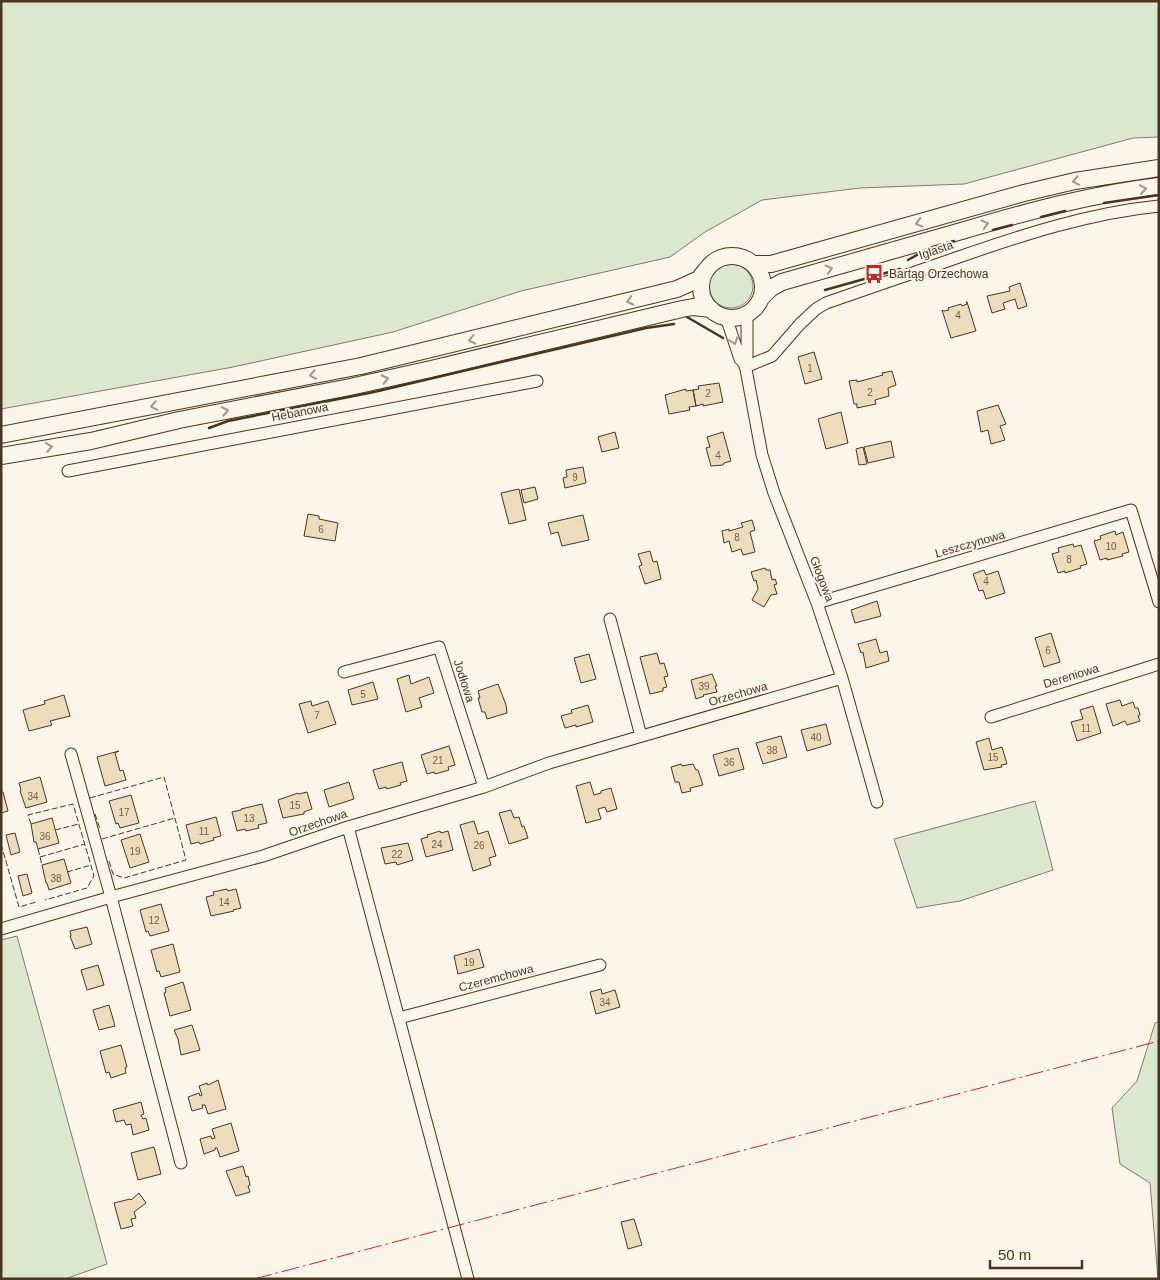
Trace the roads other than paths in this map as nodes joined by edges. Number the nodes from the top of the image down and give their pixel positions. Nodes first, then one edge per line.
1 (1159, 168) edge
2 (1159, 186) edge
3 (1159, 206) edge
4 (753, 264) junction
5 (705, 271) junction
6 (761, 298) junction
7 (710, 309) junction
8 (747, 314) junction
9 (726, 317) junction
10 (745, 365) junction
11 (537, 381) dead end
12 (1, 435) edge
13 (1, 456) edge
14 (68, 471) dead end
15 (1159, 602) edge
16 (817, 603) junction
17 (610, 619) dead end
18 (1159, 664) edge
19 (344, 672) dead end
20 (842, 678) junction
21 (991, 717) dead end
22 (641, 736) junction
23 (71, 754) dead end
24 (484, 787) junction
25 (877, 802) dead end
26 (348, 827) junction
27 (111, 897) junction
28 (1, 930) edge
29 (600, 966) dead end
30 (399, 1018) junction
31 (181, 1163) dead end
32 (468, 1279) edge

1 -> 4 main road
6 -> 2 main road
3 - 10 street, Iglasta
4 - 5 main road
4 - 6 main road
5 - 7 main road
5 -> 12 main road
6 - 8 main road
7 - 9 main road
13 -> 7 main road
8 - 9 main road
8 - 10 street, Głogowa
9 -> 10 street, Głogowa
10 - 16 street, Głogowa
11 - 14 street, Hebanowa
15 - 16 street, Leszczynowa
16 - 20 street, Głogowa
17 - 22 street
18 - 21 street, Dereniowa
19 - 24 street, Jodłowa
20 - 22 street, Orzechowa
20 - 25 street, Głogowa
22 - 24 street, Orzechowa
23 - 27 street
24 - 26 street, Orzechowa
26 - 27 street, Orzechowa
26 - 30 street
27 - 28 street, Orzechowa
27 - 31 street
29 - 30 street, Czeremchowa
30 - 32 street

